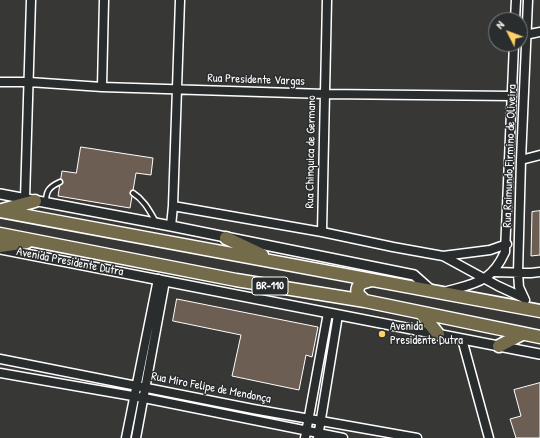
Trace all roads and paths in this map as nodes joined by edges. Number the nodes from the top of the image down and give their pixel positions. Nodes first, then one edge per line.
1 (31, 0) edge
2 (104, 0) edge
3 (180, 0) edge
4 (327, 0) edge
5 (516, 0) edge
6 (528, 0) edge
7 (515, 12) edge
8 (526, 12) edge
9 (540, 32) edge
10 (528, 35) edge
11 (514, 52) edge
12 (523, 52) edge
13 (0, 82) edge
14 (29, 82) junction
15 (102, 87) junction
16 (176, 89) junction
17 (325, 94) junction
18 (512, 96) junction
19 (540, 156) edge
20 (521, 160) junction
21 (509, 180) junction
22 (520, 180) junction
23 (60, 182) dead end
24 (133, 193) dead end
25 (0, 194) edge
26 (35, 201) junction
27 (173, 206) junction
28 (0, 211) edge
29 (157, 224) junction
30 (171, 226) junction
31 (322, 232) junction
32 (0, 234) edge
33 (226, 238) junction
34 (35, 241) junction
35 (507, 244) junction
36 (0, 248) edge
37 (443, 256) junction
38 (278, 262) junction
39 (494, 272) junction
40 (540, 272) edge
41 (518, 273) junction
42 (485, 279) junction
43 (162, 280) junction
44 (371, 280) junction
45 (437, 292) junction
46 (524, 298) junction
47 (365, 301) junction
48 (536, 310) edge
49 (328, 313) junction
50 (422, 314) junction
51 (338, 315) junction
52 (438, 334) junction
53 (522, 334) junction
54 (540, 337) edge
55 (462, 340) junction
56 (499, 346) junction
57 (540, 354) edge
58 (0, 359) edge
59 (0, 372) edge
60 (142, 386) junction
61 (135, 397) junction
62 (144, 398) junction
63 (220, 402) junction
64 (218, 413) junction
65 (309, 418) junction
66 (321, 420) junction
67 (306, 434) edge
68 (319, 436) edge
69 (126, 438) edge
70 (136, 438) edge
71 (343, 438) edge
72 (417, 438) edge
73 (489, 438) edge

1 - 14 street
2 - 15 street
3 - 16 street
4 - 17 street, Rua Chinquica de Germano
5 - 7 street
6 - 8 street, Rua Raimundo Firmino de Oliveira
9 - 10 street
11 - 18 street, Rua Raimundo Firmino de Oliveira
12 - 20 street, Rua Raimundo Firmino de Oliveira
13 - 14 street, Rua Presidente Vargas
14 - 15 street, Rua Presidente Vargas
14 - 26 street
15 - 16 street, Rua Presidente Vargas
16 - 17 street, Rua Presidente Vargas
16 - 27 street
17 - 18 street, Rua Presidente Vargas
17 - 31 street, Rua Chinquica de Germano
18 - 21 street, Rua Raimundo Firmino de Oliveira
19 - 20 street
20 - 22 street, Rua Raimundo Firmino de Oliveira
21 - 22 street
21 - 35 street, Rua Raimundo Firmino de Oliveira
22 - 41 street, Rua Raimundo Firmino de Oliveira
23 - 26 lane
24 - 29 lane
25 - 26 street
26 - 28 main road
26 - 29 street
27 - 30 street
27 - 31 street
28 - 38 main road, BR-110
29 - 30 street
30 - 33 street
31 - 37 street
32 - 34 main road, Avenida Presidente Dutra / BR-110
33 - 38 main road
33 - 45 street
34 - 36 main road
34 - 47 main road, Avenida Presidente Dutra / BR-110
35 - 37 street
35 - 39 street, Rua Raimundo Firmino de Oliveira
36 - 43 street, Avenida Presidente Dutra
37 - 42 street
38 - 44 main road, BR-110
39 - 41 street
39 - 42 street, Rua Raimundo Firmino de Oliveira
40 - 41 street
41 - 46 street, Rua Raimundo Firmino de Oliveira
42 - 45 street, Rua Raimundo Firmino de Oliveira
42 - 46 street
43 - 49 street, Avenida Presidente Dutra
43 - 60 street
44 - 45 main road, BR-110
44 - 47 main road
45 - 48 main road, BR-110
46 - 48 street, Rua Raimundo Firmino de Oliveira
47 - 50 main road, Avenida Presidente Dutra / BR-110
49 - 51 street, Avenida Presidente Dutra
49 - 65 street
50 - 52 main road
50 - 53 main road, Avenida Presidente Dutra / BR-110
51 - 52 street, Avenida Presidente Dutra
51 - 66 street
52 - 55 street, Avenida Presidente Dutra
53 - 54 main road, Avenida Presidente Dutra / BR-110
53 - 56 main road
55 - 56 street, Avenida Presidente Dutra
55 - 73 street
56 - 57 street, Avenida Presidente Dutra
58 - 60 street, Rua Miro Felipe de Mendonça
59 - 61 street, Rua Miro Felipe de Mendonça
60 - 61 street
60 - 62 street
60 - 63 street, Rua Miro Felipe de Mendonça
61 - 62 street, Rua Miro Felipe de Mendonça
61 - 69 street
62 - 64 street, Rua Miro Felipe de Mendonça
62 - 70 street
63 - 64 street
63 - 65 street, Rua Miro Felipe de Mendonça
64 - 67 street, Rua Miro Felipe de Mendonça
65 - 66 street, Rua Miro Felipe de Mendonça
65 - 67 street
66 - 68 street
66 - 72 street, Rua Miro Felipe de Mendonça
67 - 68 street, Rua Miro Felipe de Mendonça
68 - 71 street, Rua Miro Felipe de Mendonça

